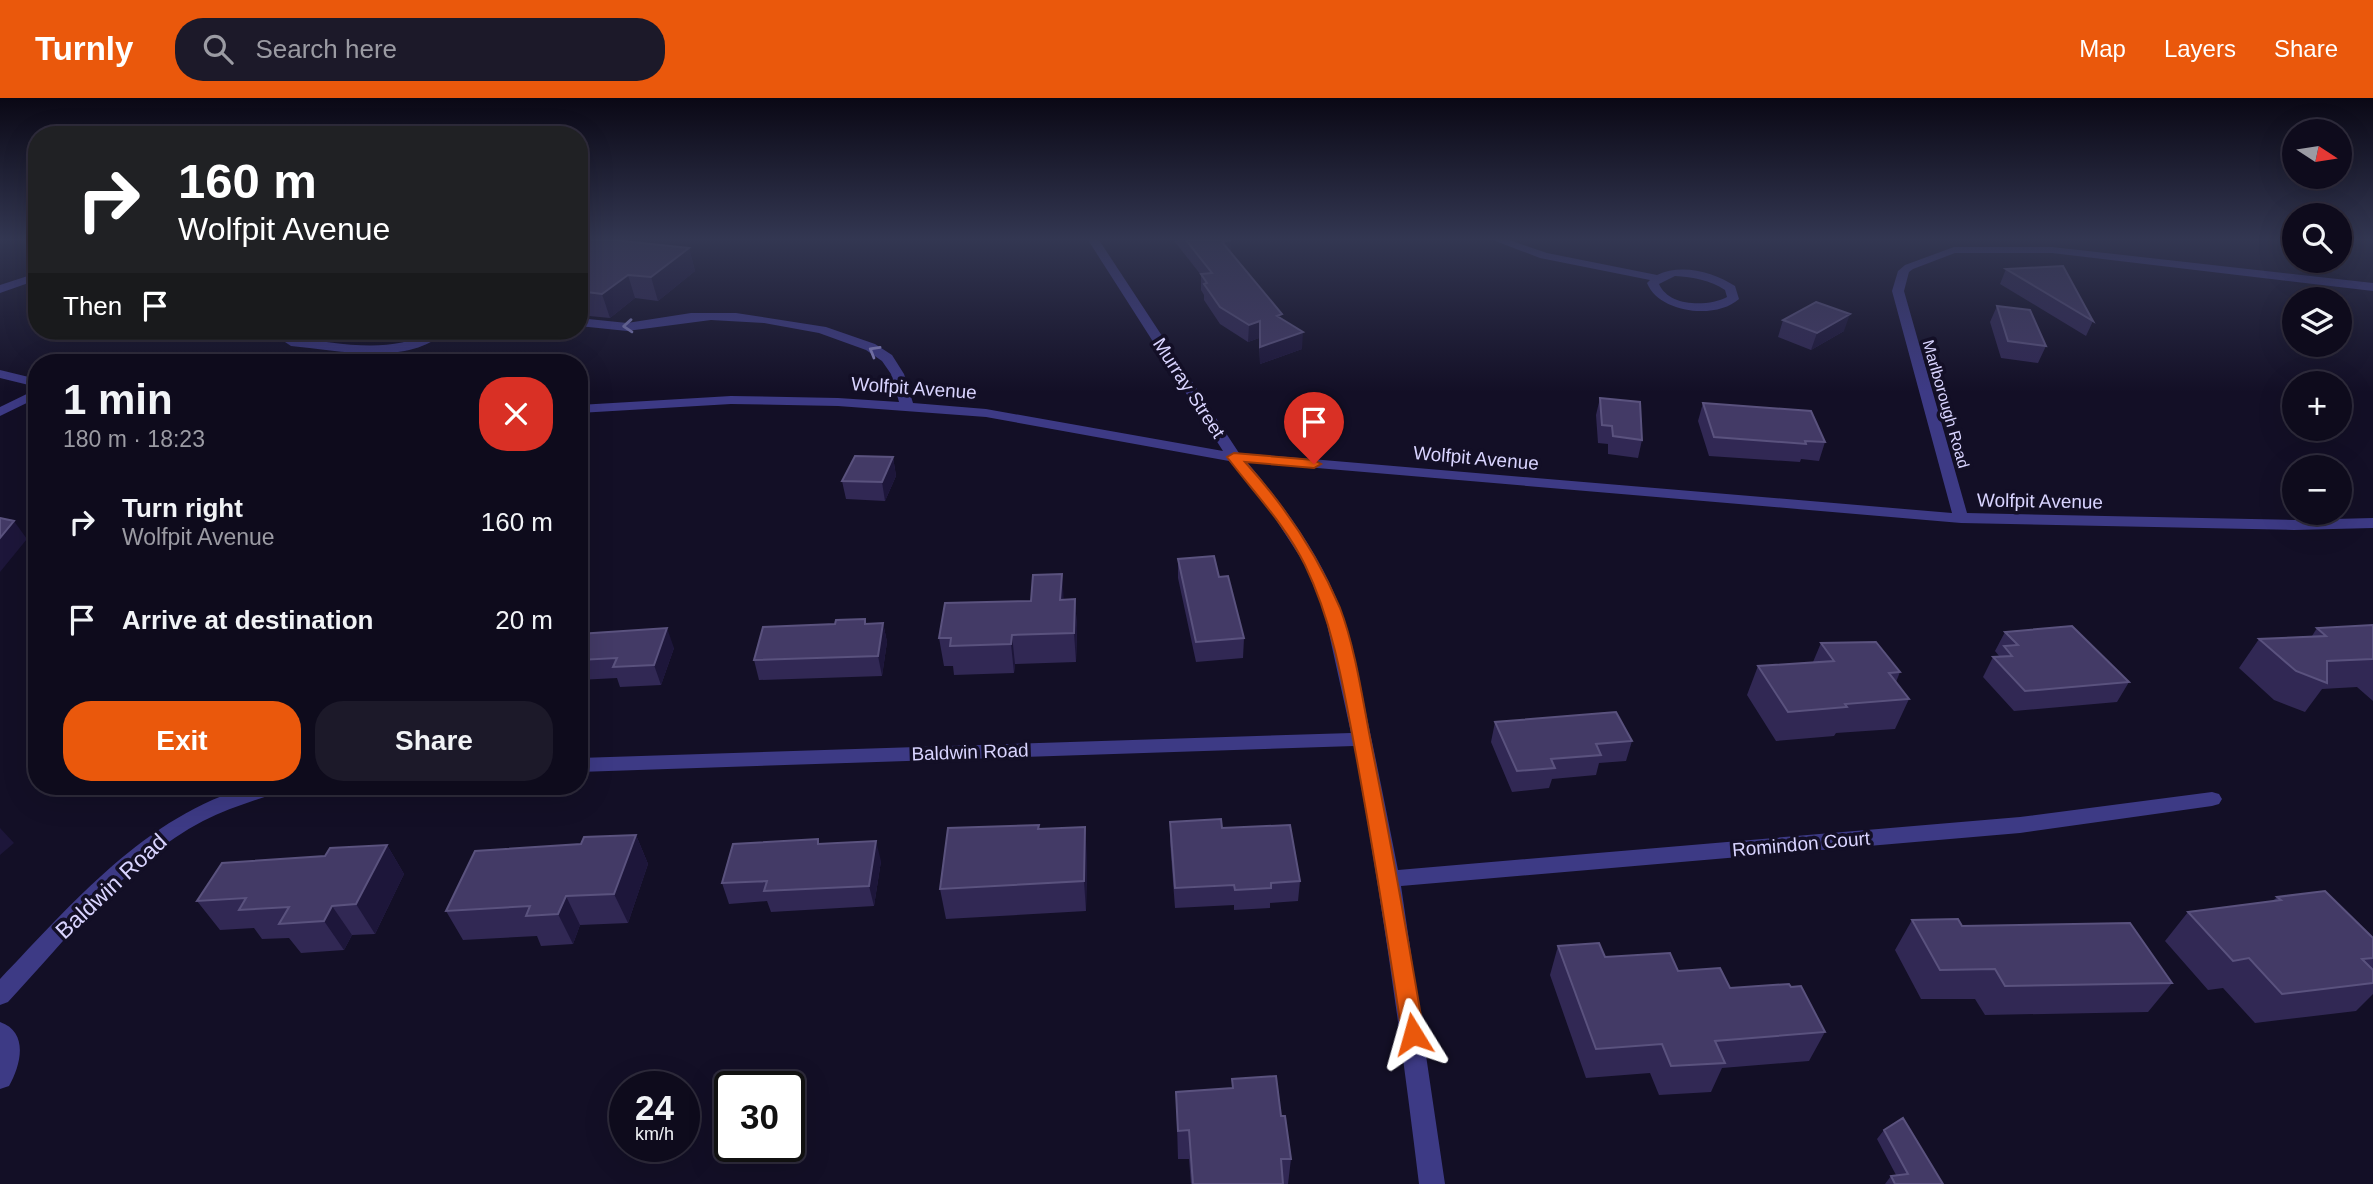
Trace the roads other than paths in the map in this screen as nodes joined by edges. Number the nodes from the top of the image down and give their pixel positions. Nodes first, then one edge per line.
1 (1126, 291) edge
2 (1656, 291) edge
3 (1731, 291) edge
4 (1898, 291) edge
5 (588, 323) edge
6 (425, 340) edge
7 (291, 342) dead end
8 (0, 374) edge
9 (16, 378) junction
10 (28, 381) edge
11 (0, 385) edge
12 (28, 398) edge
13 (907, 407) junction
14 (588, 408) edge
15 (0, 412) edge
16 (1234, 457) junction
17 (1961, 518) junction
18 (2373, 523) edge
19 (1362, 739) junction
20 (588, 765) edge
21 (250, 795) edge
22 (2212, 799) dead end
23 (1389, 878) junction
24 (0, 995) edge
25 (0, 1032) edge
26 (0, 1078) edge
27 (1432, 1184) edge

1 - 16 street, Murray Street
2 - 3 street
4 - 17 street, Marlborough Road
13 -> 5 street
6 - 7 street
8 - 9 street
9 - 10 street
9 - 11 street
12 - 15 street
13 - 14 street, Wolfpit Avenue
13 - 16 street, Wolfpit Avenue
16 - 17 street, Wolfpit Avenue
16 - 19 street, Murray Street
17 - 18 street, Wolfpit Avenue
19 - 20 street, Baldwin Road
19 - 23 street, Murray Street
21 - 24 street, Baldwin Road
22 - 23 street, Romindon Court
23 - 27 street, Murray Street
25 - 26 street

